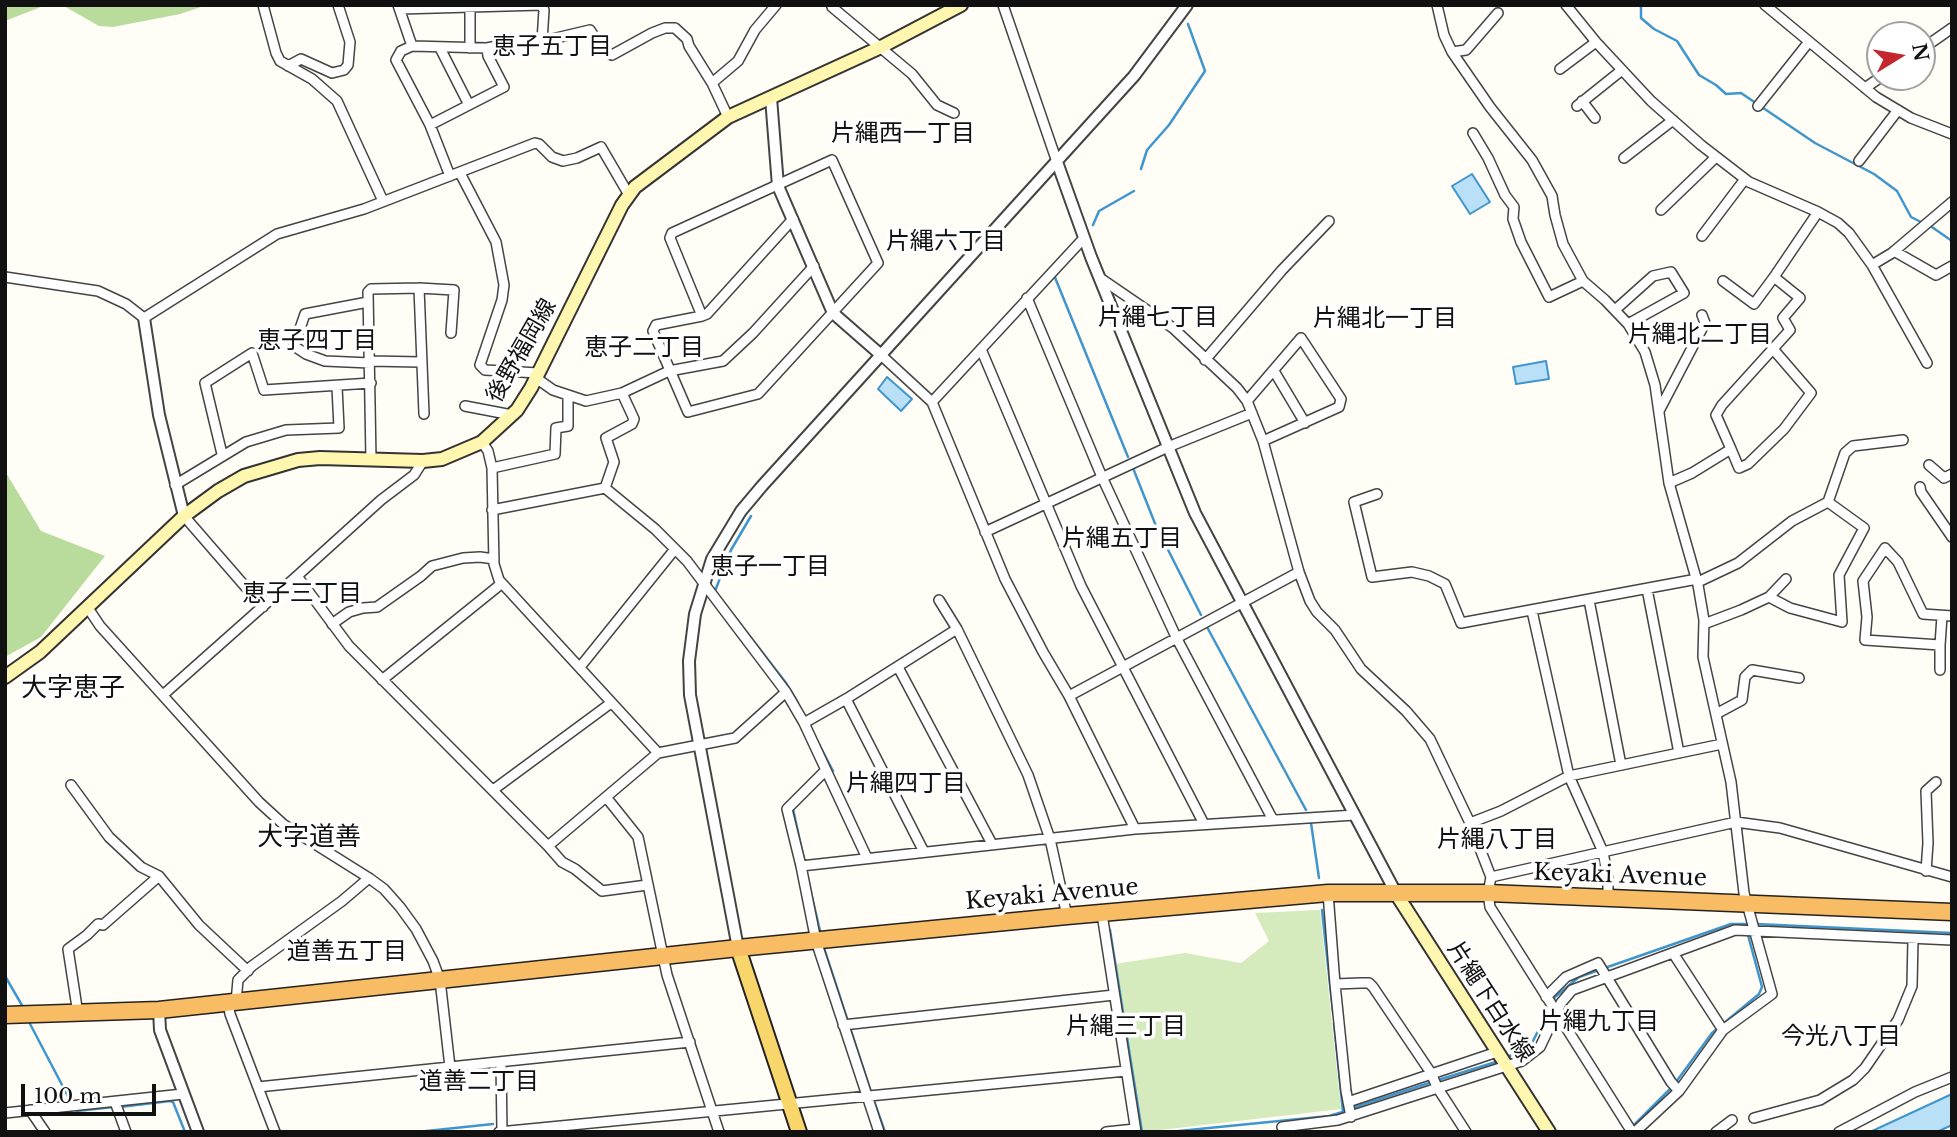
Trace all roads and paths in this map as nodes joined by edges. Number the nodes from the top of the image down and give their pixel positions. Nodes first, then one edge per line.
1 (263, 5) edge
2 (338, 5) edge
3 (522, 5) edge
4 (776, 5) edge
5 (961, 5) edge
6 (1003, 5) edge
7 (1187, 5) edge
8 (1437, 5) edge
9 (1566, 5) edge
10 (1765, 5) edge
11 (399, 7) edge
12 (470, 8) junction
13 (832, 8) dead end
14 (1497, 13) dead end
15 (1952, 28) edge
16 (1936, 39) edge
17 (542, 41) junction
18 (1596, 41) junction
19 (1808, 43) junction
20 (412, 46) junction
21 (881, 47) junction
22 (440, 48) junction
23 (470, 48) junction
24 (486, 48) junction
25 (1452, 51) junction
26 (288, 66) junction
27 (1560, 69) dead end
28 (1622, 69) junction
29 (712, 83) junction
30 (1865, 88) joint
31 (771, 98) junction
32 (469, 105) junction
33 (1758, 106) dead end
34 (1898, 110) junction
35 (954, 113) dead end
36 (728, 117) junction
37 (1595, 118) dead end
38 (1673, 120) junction
39 (430, 125) junction
40 (1473, 133) dead end
41 (1952, 134) edge
42 (1716, 157) junction
43 (1624, 158) dead end
44 (1859, 161) dead end
45 (1057, 162) junction
46 (460, 173) junction
47 (450, 176) junction
48 (1745, 179) junction
49 (778, 186) junction
50 (629, 195) junction
51 (383, 201) junction
52 (1952, 202) edge
53 (1661, 210) dead end
54 (1818, 212) junction
55 (793, 219) junction
56 (1329, 220) dead end
57 (1702, 236) dead end
58 (1084, 238) junction
59 (1894, 251) junction
60 (1872, 265) junction
61 (814, 266) junction
62 (1952, 266) edge
63 (5, 277) edge
64 (1774, 277) junction
65 (1100, 278) junction
66 (1583, 281) junction
67 (1723, 281) dead end
68 (419, 288) junction
69 (1027, 298) junction
70 (368, 302) junction
71 (1615, 310) junction
72 (833, 313) junction
73 (1702, 315) dead end
74 (702, 316) junction
75 (145, 317) junction
76 (1628, 324) junction
77 (451, 333) dead end
78 (981, 349) junction
79 (1773, 349) junction
80 (881, 355) junction
81 (1205, 360) junction
82 (370, 362) junction
83 (420, 362) junction
84 (1927, 363) dead end
85 (669, 371) junction
86 (1274, 371) junction
87 (537, 376) junction
88 (371, 383) junction
89 (337, 387) junction
90 (622, 393) junction
91 (568, 395) junction
92 (1247, 401) junction
93 (932, 402) junction
94 (465, 406) dead end
95 (1659, 411) junction
96 (1252, 413) junction
97 (424, 414) dead end
98 (512, 415) junction
99 (1305, 423) junction
100 (1903, 440) dead end
101 (1264, 441) junction
102 (482, 442) junction
103 (1168, 447) junction
104 (1731, 449) junction
105 (222, 454) junction
106 (371, 460) junction
107 (423, 461) junction
108 (1929, 465) dead end
109 (492, 468) junction
110 (1952, 474) edge
111 (1102, 477) junction
112 (1669, 483) junction
113 (175, 485) junction
114 (1920, 487) dead end
115 (605, 488) junction
116 (1377, 494) dead end
117 (1828, 502) junction
118 (1046, 504) junction
119 (492, 510) junction
120 (184, 516) junction
121 (985, 532) junction
122 (1952, 537) edge
123 (675, 549) junction
124 (494, 559) junction
125 (1299, 572) junction
126 (297, 576) junction
127 (1786, 579) dead end
128 (1697, 581) junction
129 (704, 583) junction
130 (502, 584) junction
131 (1647, 589) junction
132 (1769, 597) junction
133 (939, 600) dead end
134 (1589, 600) junction
135 (1242, 602) junction
136 (262, 607) junction
137 (88, 608) junction
138 (1532, 611) junction
139 (1947, 616) edge
140 (332, 624) junction
141 (1704, 624) junction
142 (957, 629) junction
143 (1177, 639) junction
144 (1940, 645) junction
145 (580, 667) junction
146 (898, 667) junction
147 (1122, 667) junction
148 (1940, 670) dead end
149 (5, 677) edge
150 (1799, 678) dead end
151 (382, 680) junction
152 (786, 692) junction
153 (163, 695) junction
154 (1069, 696) junction
155 (846, 699) junction
156 (611, 703) junction
157 (1716, 714) junction
158 (804, 723) junction
159 (1722, 744) junction
160 (699, 745) junction
161 (657, 753) junction
162 (1679, 753) junction
163 (1621, 765) junction
164 (825, 771) junction
165 (1569, 776) junction
166 (1936, 782) dead end
167 (71, 785) dead end
168 (493, 790) junction
169 (606, 797) junction
170 (1355, 815) junction
171 (1273, 820) junction
172 (1736, 822) junction
173 (1469, 823) junction
174 (1204, 824) junction
175 (1135, 829) junction
176 (1050, 839) junction
177 (992, 844) junction
178 (548, 846) junction
179 (924, 852) junction
180 (1603, 852) junction
181 (867, 858) junction
182 (801, 866) junction
183 (1926, 871) junction
184 (159, 876) junction
185 (1952, 877) edge
186 (369, 878) junction
187 (647, 885) junction
188 (1490, 885) junction
189 (1328, 893) junction
190 (1397, 895) junction
191 (1608, 898) junction
192 (1749, 911) junction
193 (1952, 912) edge
194 (1102, 914) junction
195 (1067, 916) junction
196 (1754, 932) junction
197 (1913, 939) junction
198 (1952, 940) edge
199 (816, 941) junction
200 (738, 948) junction
201 (1673, 954) junction
202 (664, 957) junction
203 (248, 971) junction
204 (1606, 976) junction
205 (440, 980) junction
206 (1335, 984) junction
207 (1114, 995) junction
208 (1546, 997) junction
209 (232, 1003) junction
210 (159, 1010) junction
211 (1558, 1010) junction
212 (78, 1014) junction
213 (5, 1015) edge
214 (5, 1024) edge
215 (843, 1025) junction
216 (1723, 1030) junction
217 (690, 1042) junction
218 (1497, 1052) junction
219 (501, 1062) junction
220 (450, 1067) junction
221 (1507, 1067) junction
222 (1126, 1071) junction
223 (1431, 1073) junction
224 (1952, 1077) edge
225 (258, 1087) junction
226 (1437, 1087) junction
227 (1679, 1091) junction
228 (183, 1094) junction
229 (866, 1096) junction
230 (115, 1102) junction
231 (1348, 1102) junction
232 (790, 1103) junction
233 (712, 1109) junction
234 (30, 1110) junction
235 (5, 1113) edge
236 (1351, 1117) junction
237 (1754, 1118) dead end
238 (1732, 1120) dead end
239 (1136, 1130) edge
240 (46, 1132) edge
241 (126, 1132) edge
242 (198, 1132) edge
243 (275, 1132) edge
244 (501, 1132) edge
245 (719, 1132) edge
246 (799, 1132) edge
247 (879, 1132) edge
248 (1106, 1132) edge
249 (1284, 1132) edge
250 (1466, 1132) edge
251 (1549, 1132) edge
252 (1634, 1132) edge
253 (1716, 1132) edge
254 (1839, 1132) edge

1 - 26 street
2 - 26 street
3 - 12 street
3 - 17 street
4 - 29 street
5 - 21 main road, 後野福岡線
6 - 45 street
7 - 45 street
8 - 25 street
9 - 18 street
10 - 19 street
11 - 12 street
11 - 20 street
12 - 23 street
13 - 21 street
14 - 25 street
15 - 16 street
17 - 24 street
17 - 29 street
18 - 27 street
18 - 28 street
19 - 30 street
19 - 33 street
20 - 22 street
20 - 39 street
21 - 31 main road, 後野福岡線
21 - 35 street
22 - 23 street
22 - 32 street
23 - 24 street
24 - 32 street
25 - 66 street
26 - 51 street
28 - 37 street
28 - 38 street
29 - 36 street
30 - 34 street
31 - 36 main road, 後野福岡線
31 - 49 street
32 - 39 street
34 - 41 street
34 - 44 street
36 - 50 main road, 後野福岡線
38 - 42 street
38 - 43 street
39 - 47 street
40 - 66 street
42 - 48 street
42 - 53 street
45 - 58 street
45 - 80 street
46 - 47 street
46 - 50 street
46 - 87 street
47 - 51 street
48 - 54 street
48 - 57 street
49 - 55 street
49 - 72 street
49 - 74 street
50 - 87 main road, 後野福岡線
51 - 75 street
52 - 59 street
54 - 60 street
54 - 64 street
55 - 61 street
55 - 74 street
56 - 81 street
58 - 65 street
58 - 69 street
59 - 60 street
59 - 62 street
60 - 84 street
61 - 72 street
61 - 85 street
63 - 75 street
64 - 67 street
64 - 79 street
65 - 81 street
65 - 103 street
66 - 71 street
68 - 70 street
68 - 77 street
68 - 83 street
69 - 78 street
69 - 111 street
70 - 82 street
70 - 82 street
71 - 76 street
71 - 76 street
72 - 80 street
72 - 85 street
73 - 95 street
74 - 85 street
75 - 113 street
76 - 95 street
78 - 93 street
78 - 118 street
79 - 104 street
79 - 104 street
80 - 93 street
80 - 129 street
81 - 92 street
82 - 83 street
82 - 88 street
83 - 97 street
85 - 90 street
86 - 92 street
86 - 99 street
86 - 99 street
87 - 91 street
87 - 98 main road, 後野福岡線
88 - 89 street
88 - 106 street
89 - 105 street
89 - 105 street
90 - 91 street
90 - 115 street
91 - 109 street
92 - 96 street
93 - 121 street
94 - 98 street
95 - 112 street
96 - 101 street
96 - 103 street
98 - 102 main road, 後野福岡線
99 - 101 street
100 - 117 street
101 - 125 street
102 - 107 main road, 後野福岡線
102 - 109 street
103 - 111 street
103 - 135 street
104 - 112 street
105 - 113 street
106 - 107 main road, 後野福岡線
106 - 120 main road, 後野福岡線
107 - 126 street
108 - 110 street
109 - 119 street
111 - 118 street
111 - 143 street
112 - 128 street
113 - 120 street
114 - 122 street
115 - 119 street
115 - 123 street
116 - 138 street
117 - 128 street
117 - 132 street
118 - 121 street
118 - 147 street
119 - 124 street
120 - 136 street
120 - 137 main road, 後野福岡線
121 - 154 street
123 - 129 street
123 - 145 street
124 - 130 street
124 - 140 street
125 - 135 street
125 - 173 street
126 - 136 street
126 - 140 street
127 - 132 street
128 - 131 street
128 - 141 street
129 - 152 street
129 - 160 street
130 - 145 street
130 - 151 street
131 - 134 street
131 - 162 street
132 - 141 street
133 - 142 street
134 - 138 street
134 - 163 street
135 - 143 street
135 - 170 street
136 - 153 street
137 - 149 main road, 後野福岡線
137 - 153 street
138 - 165 street
139 - 144 street
139 - 144 street
140 - 151 street
141 - 157 street
142 - 146 street
142 - 176 street
143 - 147 street
143 - 171 street
144 - 148 street
145 - 156 street
146 - 155 street
146 - 177 street
147 - 154 street
147 - 174 street
150 - 157 street
151 - 168 street
152 - 158 street
152 - 160 street
153 - 186 street
154 - 175 street
155 - 158 street
155 - 179 street
156 - 161 street
156 - 168 street
157 - 159 street
158 - 164 street
159 - 162 street
159 - 172 street
160 - 161 street
160 - 200 street
161 - 169 street
162 - 163 street
163 - 165 street
164 - 181 street
164 - 182 street
165 - 173 street
165 - 180 street
166 - 183 street
167 - 184 street
168 - 178 street
169 - 178 street
169 - 187 street
170 - 171 street
170 - 190 street
171 - 174 street
172 - 180 street
172 - 183 street
172 - 192 street
173 - 188 street
174 - 175 street
175 - 176 street
176 - 177 street
176 - 195 street
177 - 179 street
178 - 187 street
179 - 181 street
180 - 188 street
180 - 191 street
181 - 182 street
182 - 199 street
183 - 185 street
184 - 203 street
184 - 212 street
186 - 203 street
186 - 205 street
187 - 202 street
188 - 190 highway, Keyaki Avenue
188 - 191 highway, Keyaki Avenue
188 - 208 street
189 - 190 highway, Keyaki Avenue
189 - 194 highway, Keyaki Avenue
189 - 206 street
190 - 218 main road, 片繩下白水線
191 - 192 highway, Keyaki Avenue
192 - 193 highway, Keyaki Avenue
192 - 196 street
194 - 195 highway, Keyaki Avenue
194 - 207 street
195 - 199 highway, Keyaki Avenue
196 - 197 street
196 - 201 street
196 - 216 street
197 - 198 street
197 - 237 street
199 - 200 highway, Keyaki Avenue
199 - 215 street
200 - 202 highway, Keyaki Avenue
200 - 232 main road
201 - 204 street
201 - 216 street
202 - 205 highway, Keyaki Avenue
202 - 217 street
203 - 209 street
204 - 208 street
204 - 211 street
204 - 227 street
205 - 209 highway, Keyaki Avenue
205 - 220 street
206 - 223 street
206 - 231 street
207 - 215 street
207 - 222 street
208 - 211 street
209 - 210 highway, Keyaki Avenue
209 - 225 street
210 - 212 highway
210 - 214 highway
210 - 228 street
211 - 221 street
211 - 252 street
212 - 213 highway
215 - 229 street
216 - 227 street
217 - 219 street
217 - 233 street
218 - 221 main road, 片繩下白水線
218 - 223 street
219 - 220 street
219 - 244 street
220 - 225 street
221 - 226 street
221 - 251 main road, 片繩下白水線
222 - 229 street
222 - 239 street
223 - 226 street
223 - 231 street
224 - 254 street
225 - 243 street
226 - 236 street
226 - 250 street
227 - 252 street
228 - 230 street
228 - 242 street
229 - 232 street
229 - 247 street
230 - 234 street
230 - 241 street
231 - 236 street
232 - 233 street
232 - 246 main road
233 - 244 street
233 - 245 street
234 - 235 street
234 - 240 street
236 - 249 street
238 - 253 street
239 - 248 street

